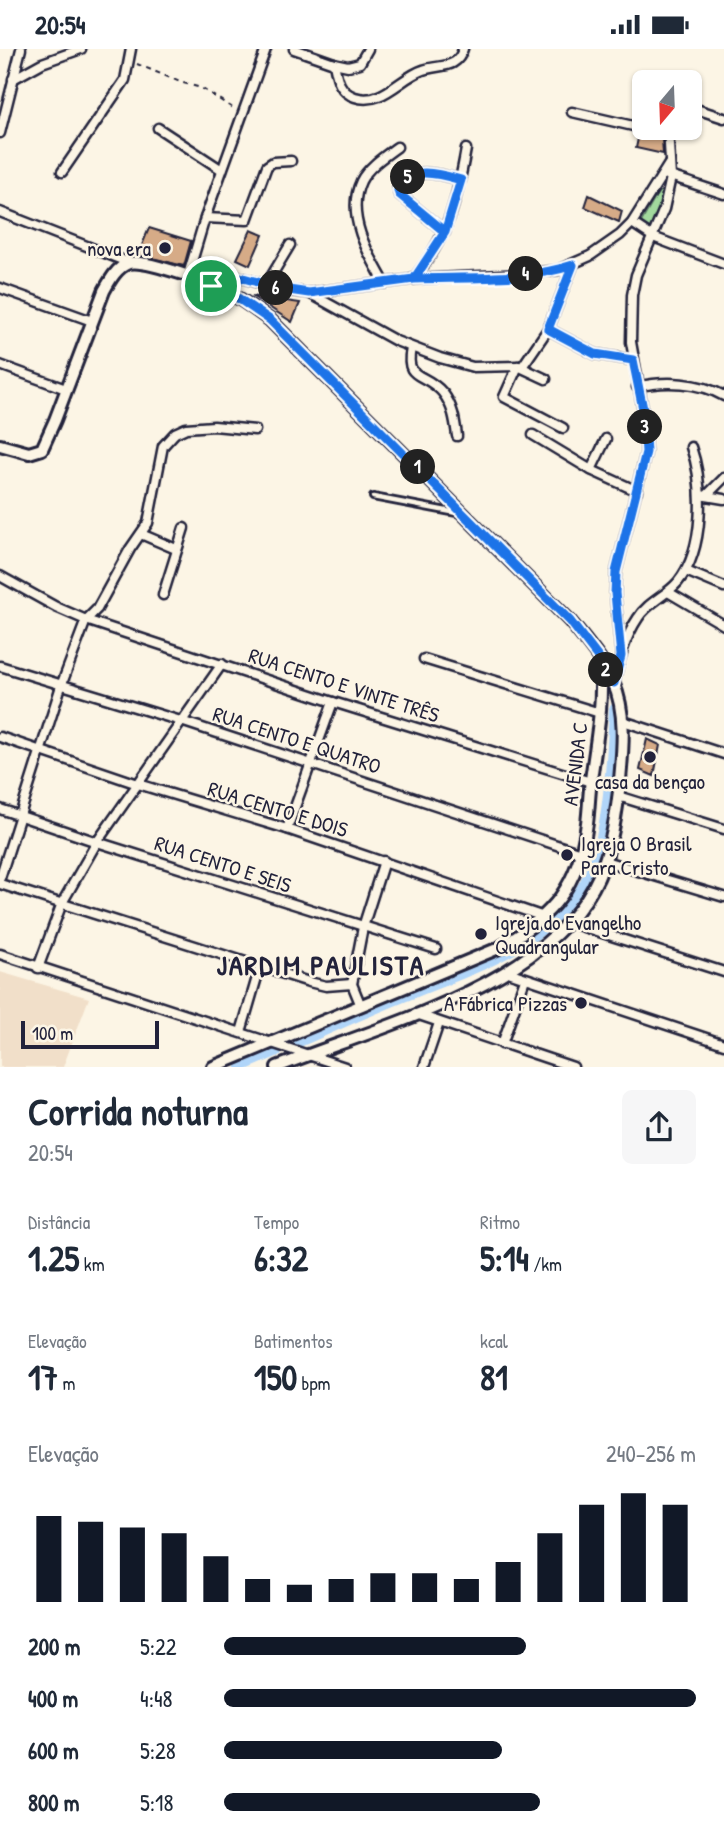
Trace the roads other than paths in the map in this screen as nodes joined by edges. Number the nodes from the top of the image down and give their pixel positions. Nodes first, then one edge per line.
1 (21, 49) edge
2 (81, 49) edge
3 (131, 49) edge
4 (266, 49) edge
5 (294, 49) edge
6 (368, 49) edge
7 (463, 49) edge
8 (334, 63) junction
9 (13, 79) junction
10 (702, 111) edge
11 (572, 112) dead end
12 (724, 118) edge
13 (632, 124) edge
14 (158, 128) dead end
15 (0, 133) edge
16 (668, 140) edge
17 (397, 147) dead end
18 (466, 149) dead end
19 (291, 162) dead end
20 (222, 170) junction
21 (62, 171) dead end
22 (668, 175) junction
23 (461, 180) junction
24 (724, 194) edge
25 (0, 212) edge
26 (205, 218) junction
27 (632, 223) junction
28 (445, 232) junction
29 (653, 237) junction
30 (290, 245) dead end
31 (130, 263) junction
32 (724, 264) edge
33 (573, 265) junction
34 (188, 275) junction
35 (414, 279) junction
36 (385, 283) junction
37 (266, 285) junction
38 (211, 286) junction
39 (0, 288) edge
40 (309, 293) junction
41 (92, 321) junction
42 (548, 329) junction
43 (411, 348) junction
44 (633, 360) junction
45 (0, 365) edge
46 (520, 366) junction
47 (545, 379) dead end
48 (637, 387) junction
49 (66, 389) junction
50 (724, 396) edge
51 (563, 428) dead end
52 (255, 430) dead end
53 (533, 435) dead end
54 (457, 436) dead end
55 (606, 439) dead end
56 (0, 445) edge
57 (691, 447) dead end
58 (591, 470) junction
59 (724, 478) edge
60 (637, 491) junction
61 (703, 496) junction
62 (373, 497) dead end
63 (724, 499) edge
64 (465, 515) junction
65 (184, 528) dead end
66 (141, 534) junction
67 (176, 549) junction
68 (686, 571) junction
69 (0, 576) edge
70 (724, 587) edge
71 (668, 592) junction
72 (163, 595) dead end
73 (86, 620) junction
74 (724, 625) edge
75 (621, 656) junction
76 (424, 659) dead end
77 (600, 660) junction
78 (222, 664) junction
79 (0, 666) edge
80 (614, 683) junction
81 (61, 686) junction
82 (333, 702) junction
83 (600, 713) junction
84 (184, 722) junction
85 (623, 722) junction
86 (0, 737) edge
87 (42, 750) junction
88 (724, 754) edge
89 (312, 764) junction
90 (591, 782) junction
91 (138, 784) junction
92 (618, 796) junction
93 (0, 809) edge
94 (20, 815) junction
95 (288, 829) junction
96 (724, 829) edge
97 (97, 842) junction
98 (581, 853) junction
99 (384, 861) junction
100 (605, 861) junction
101 (0, 878) edge
102 (0, 884) edge
103 (724, 897) edge
104 (62, 903) junction
105 (544, 917) junction
106 (568, 922) junction
107 (363, 927) junction
108 (436, 949) dead end
109 (0, 954) edge
110 (260, 967) junction
111 (38, 968) junction
112 (508, 972) junction
113 (724, 972) edge
114 (525, 979) junction
115 (352, 985) junction
116 (361, 1006) junction
117 (416, 1014) junction
118 (439, 1023) junction
119 (241, 1032) junction
120 (273, 1044) junction
121 (502, 1044) junction
122 (724, 1044) edge
123 (307, 1055) junction
124 (213, 1067) edge
125 (277, 1067) edge
126 (345, 1067) edge
127 (424, 1067) edge
128 (573, 1067) edge

1 - 9 street
2 - 9 street
3 - 21 street
4 - 20 street
5 - 8 street
6 - 8 street
7 - 8 street
9 - 15 street
10 - 12 street
11 - 13 street
14 - 20 street
16 - 22 street
17 - 36 street
18 - 23 street
19 - 26 street
20 - 26 street
22 - 24 street
22 - 27 street
22 - 29 street
23 - 28 street
23 - 28 street
25 - 31 street
26 - 34 street
27 - 29 street
27 - 33 street
28 - 35 street
29 - 32 street
29 - 44 street
30 - 37 street
31 - 34 main road
31 - 41 main road
33 - 35 street
33 - 42 street
34 - 38 main road
35 - 36 street
36 - 40 street
37 - 38 street
37 - 40 street
38 - 64 main road
39 - 41 street
40 - 43 street
41 - 49 main road
42 - 44 street
42 - 46 street
43 - 46 street
43 - 54 street
44 - 48 street
45 - 49 street
46 - 47 street
46 - 51 street
48 - 50 street
48 - 60 street
49 - 56 main road
52 - 66 street
53 - 58 street
55 - 58 street
57 - 61 street
58 - 60 street
59 - 61 street
60 - 75 street
61 - 63 street
61 - 68 street
62 - 64 lane
64 - 77 main road
65 - 67 street
66 - 67 street
66 - 73 street
67 - 72 street
68 - 70 street
68 - 71 street
69 - 73 street, RUA CENTO E VINTE TRÊS
71 - 74 street
71 - 75 street
73 - 78 street, RUA CENTO E VINTE TRÊS
73 - 81 street
75 - 80 street
76 - 83 street
77 - 80 main road
77 - 83 main road, AVENIDA C
78 - 82 street, RUA CENTO E VINTE TRÊS
78 - 84 street
79 - 81 street, RUA CENTO E QUATRO
80 - 85 main road
81 - 84 street, RUA CENTO E QUATRO
81 - 87 street
82 - 89 street
82 - 90 street, RUA CENTO E VINTE TRÊS
83 - 90 main road, AVENIDA C
84 - 89 street, RUA CENTO E QUATRO
84 - 91 street
85 - 88 street
85 - 92 main road
86 - 87 street, RUA CENTO E DOIS
87 - 91 street, RUA CENTO E DOIS
87 - 94 street
89 - 95 street
89 - 98 street, RUA CENTO E QUATRO
90 - 98 main road, AVENIDA C
91 - 95 street, RUA CENTO E DOIS
91 - 97 street
92 - 96 street
92 - 100 main road
93 - 94 street, RUA CENTO E SEIS
94 - 97 street, RUA CENTO E SEIS
94 - 101 street
95 - 99 street, RUA CENTO E DOIS
97 - 104 street
97 - 107 street, RUA CENTO E SEIS
98 - 105 main road, AVENIDA C
99 - 105 street, RUA CENTO E DOIS
99 - 107 street
100 - 103 street
100 - 106 main road
102 - 104 street
104 - 110 street
104 - 111 street
105 - 116 main road, AVENIDA C
106 - 112 main road
106 - 113 street
107 - 108 street, RUA CENTO E SEIS
107 - 115 street
109 - 111 street
110 - 115 street
110 - 119 street
111 - 119 street
112 - 114 street
112 - 117 main road
114 - 121 street
114 - 122 street
115 - 116 street
116 - 120 main road, AVENIDA C
117 - 118 street
117 - 123 main road
118 - 121 street
118 - 127 street
119 - 120 street
120 - 123 street
120 - 124 main road, AVENIDA C
121 - 128 street
123 - 125 main road
123 - 126 street

